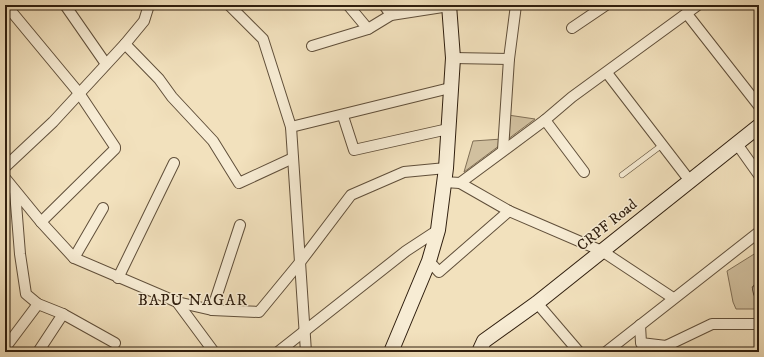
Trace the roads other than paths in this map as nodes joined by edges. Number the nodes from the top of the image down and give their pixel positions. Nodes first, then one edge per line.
1 (6, 5) edge
2 (65, 5) edge
3 (149, 5) edge
4 (229, 5) edge
5 (348, 5) edge
6 (384, 5) edge
7 (449, 5) edge
8 (516, 5) edge
9 (606, 5) edge
10 (698, 5) edge
11 (687, 14) junction
12 (391, 15) junction
13 (572, 28) dead end
14 (368, 29) junction
15 (125, 44) junction
16 (312, 46) dead end
17 (453, 58) junction
18 (508, 60) junction
19 (106, 64) junction
20 (607, 72) junction
21 (450, 88) junction
22 (79, 93) junction
23 (759, 106) edge
24 (343, 116) junction
25 (545, 120) junction
26 (759, 126) edge
27 (291, 127) junction
28 (448, 129) junction
29 (737, 144) junction
30 (662, 145) junction
31 (503, 150) junction
32 (293, 158) junction
33 (174, 163) dead end
34 (5, 167) edge
35 (584, 172) dead end
36 (445, 175) junction
37 (622, 175) dead end
38 (759, 175) edge
39 (5, 178) edge
40 (690, 181) junction
41 (460, 183) junction
42 (15, 191) junction
43 (103, 208) dead end
44 (509, 211) junction
45 (41, 222) junction
46 (240, 225) dead end
47 (438, 230) junction
48 (759, 232) edge
49 (602, 251) junction
50 (74, 258) junction
51 (301, 261) junction
52 (429, 261) junction
53 (118, 278) junction
54 (759, 289) edge
55 (759, 293) edge
56 (673, 298) junction
57 (177, 302) junction
58 (537, 303) junction
59 (38, 304) junction
60 (212, 310) junction
61 (63, 314) junction
62 (759, 324) edge
63 (640, 325) junction
64 (304, 333) junction
65 (115, 343) dead end
66 (5, 348) edge
67 (666, 349) edge
68 (38, 352) edge
69 (214, 352) edge
70 (278, 352) edge
71 (306, 352) edge
72 (391, 352) edge
73 (479, 352) edge
74 (579, 352) edge
75 (606, 352) edge

1 - 22 street
2 - 19 street
3 - 15 street
4 - 27 street
5 - 14 street
6 - 12 street
7 - 12 street
7 - 17 street
8 - 18 street
9 - 13 street
10 - 11 street
11 - 20 street
11 - 23 street
12 - 14 street
14 - 16 street
15 - 19 street
15 - 32 street
17 - 18 street
17 - 21 street
18 - 31 street
19 - 22 street
20 - 25 street
20 - 30 street
21 - 24 street
21 - 28 street
22 - 34 street
22 - 45 street
24 - 27 street
24 - 28 street
25 - 31 street
25 - 35 street
26 - 29 street, CRPF Road
27 - 32 street
28 - 36 street
29 - 38 street
29 - 40 street, CRPF Road
30 - 37 lane
30 - 40 street
31 - 41 street
32 - 51 street
33 - 53 street
36 - 41 street
36 - 47 street
36 - 51 street
39 - 42 street
40 - 49 street, CRPF Road
41 - 44 street
42 - 45 street
42 - 59 street
43 - 50 street
44 - 49 street
44 - 52 street
45 - 50 street
46 - 60 street
47 - 52 street
47 - 64 street
48 - 56 street
49 - 56 street
49 - 58 street, CRPF Road
50 - 53 street
51 - 60 street
51 - 64 street
52 - 72 street
53 - 57 street
54 - 55 street
56 - 63 street
57 - 60 street
57 - 69 street
58 - 73 street, CRPF Road
58 - 74 street
59 - 61 street
59 - 66 street
61 - 65 street
61 - 68 street
62 - 67 street
63 - 67 street
63 - 75 street
64 - 70 street
64 - 71 street

